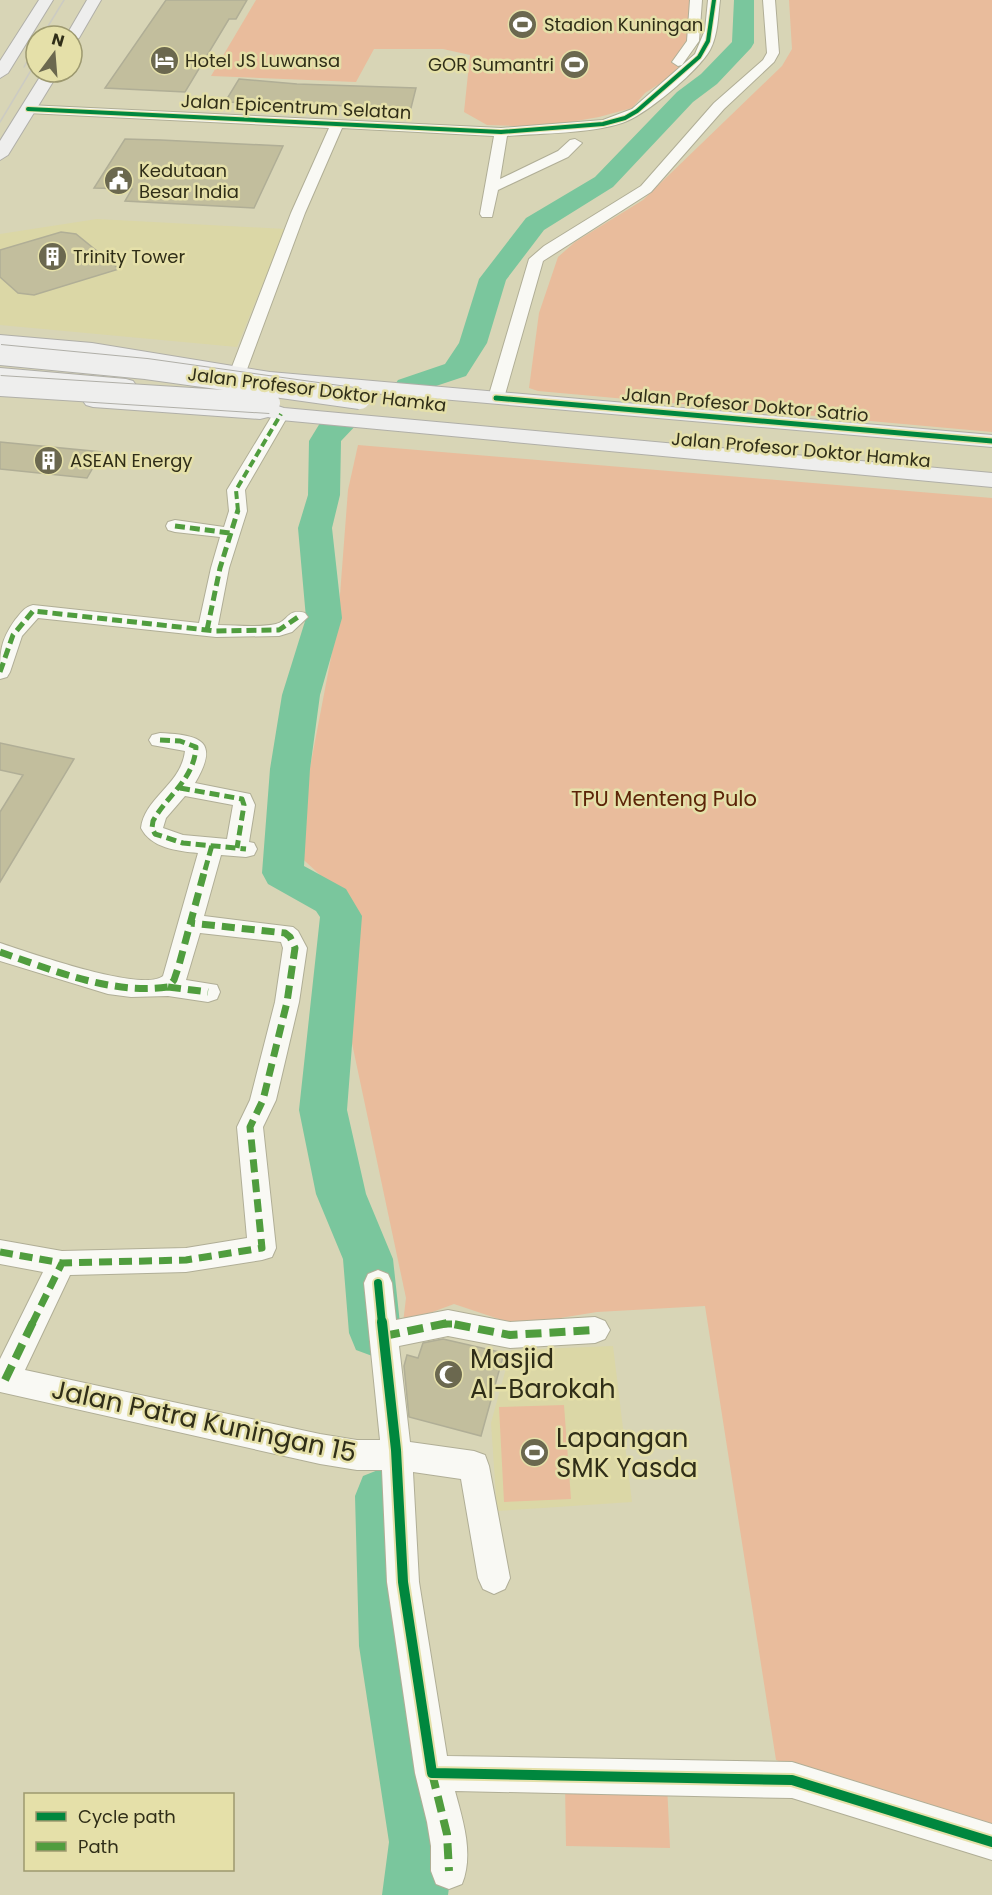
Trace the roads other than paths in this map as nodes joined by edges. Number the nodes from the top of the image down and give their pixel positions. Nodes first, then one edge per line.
1 (46, 0) edge
2 (94, 0) edge
3 (696, 0) edge
4 (714, 0) edge
5 (769, 0) edge
6 (80, 24) edge
7 (671, 68) junction
8 (686, 70) junction
9 (0, 73) edge
10 (44, 84) edge
11 (28, 109) junction
12 (588, 122) junction
13 (337, 124) junction
14 (501, 132) junction
15 (574, 143) dead end
16 (0, 155) edge
17 (490, 188) junction
18 (487, 214) dead end
19 (0, 341) edge
20 (0, 355) edge
21 (0, 364) edge
22 (238, 372) junction
23 (0, 374) edge
24 (268, 378) junction
25 (0, 386) edge
26 (0, 394) edge
27 (496, 398) junction
28 (281, 414) junction
29 (992, 441) edge
30 (992, 455) edge
31 (992, 468) edge
32 (992, 480) edge
33 (175, 526) dead end
34 (230, 533) junction
35 (298, 617) dead end
36 (207, 630) junction
37 (0, 672) edge
38 (159, 740) dead end
39 (180, 788) junction
40 (212, 845) junction
41 (191, 923) junction
42 (0, 952) edge
43 (168, 987) junction
44 (208, 992) dead end
45 (0, 1252) edge
46 (62, 1263) junction
47 (378, 1283) dead end
48 (594, 1330) dead end
49 (384, 1336) junction
50 (2, 1379) edge
51 (393, 1455) junction
52 (494, 1578) dead end
53 (432, 1773) junction
54 (992, 1842) edge
55 (448, 1871) dead end

1 - 9 main road
2 - 6 main road
3 - 7 street
4 - 8 street
5 - 27 street
7 - 8 street
7 - 12 street
8 - 12 street
10 - 11 main road
11 - 13 street, Jalan Epicentrum Selatan
11 - 16 main road
12 - 14 street, Jalan Epicentrum Selatan
13 - 14 street, Jalan Epicentrum Selatan
13 - 22 street
14 - 17 street
15 - 17 street
17 - 18 street
19 - 22 main road
20 - 30 main road, Jalan Profesor Doktor Hamka, bridge
21 - 24 main road, Jalan Profesor Doktor Satrio
22 - 24 main road
23 - 28 main road
24 - 27 main road, Jalan Profesor Doktor Satrio
25 - 31 main road, Jalan Profesor Doktor Hamka, bridge
26 - 28 main road
27 - 29 main road, Jalan Profesor Doktor Satrio
28 - 32 main road
28 - 34 street
33 - 34 street
34 - 36 street
35 - 36 street
36 - 37 street
38 - 39 street
39 - 40 street
39 - 40 street
40 - 41 street
41 - 43 street
41 - 46 street
42 - 43 street
43 - 44 street
45 - 46 street
46 - 50 street
47 - 49 street
48 - 49 street
49 - 51 street
50 - 51 street, Jalan Patra Kuningan 15
51 - 52 street, Jalan Patra Kuningan 15
51 - 53 street
53 - 54 street
53 - 55 street

